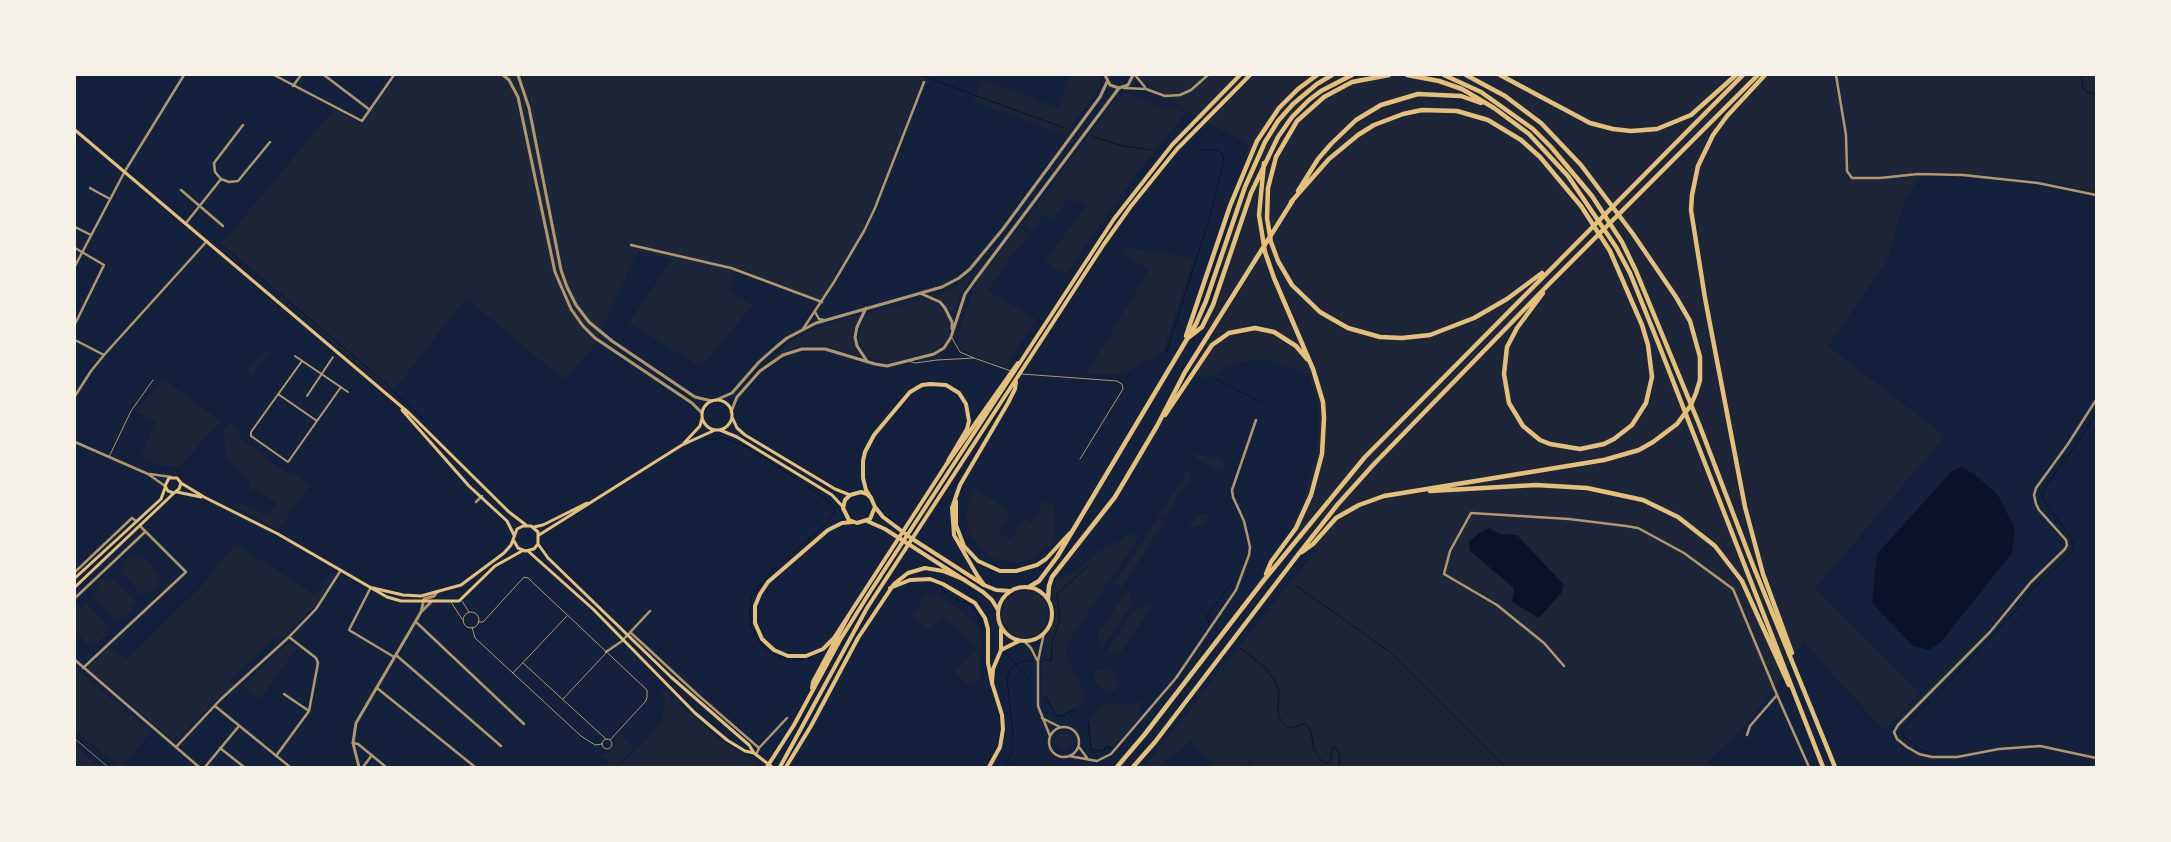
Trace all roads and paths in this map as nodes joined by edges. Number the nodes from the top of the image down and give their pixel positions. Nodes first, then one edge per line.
1 (184, 75) edge
2 (274, 75) edge
3 (302, 75) edge
4 (324, 75) edge
5 (394, 75) edge
6 (503, 75) edge
7 (518, 75) edge
8 (1105, 75) edge
9 (1134, 75) edge
10 (1208, 75) edge
11 (1240, 75) edge
12 (1250, 75) edge
13 (1317, 75) edge
14 (1332, 75) edge
15 (1352, 75) edge
16 (1389, 75) edge
17 (1407, 75) edge
18 (1444, 75) edge
19 (1466, 75) edge
20 (1500, 75) edge
21 (1736, 75) edge
22 (1743, 75) edge
23 (1758, 75) edge
24 (1765, 75) edge
25 (1836, 75) edge
26 (924, 82) dead end
27 (1107, 82) junction
28 (293, 86) junction
29 (1119, 88) junction
30 (1124, 88) junction
31 (1146, 89) junction
32 (1494, 108) junction
33 (370, 110) junction
34 (242, 124) dead end
35 (75, 130) edge
36 (270, 142) dead end
37 (1264, 163) junction
38 (125, 171) junction
39 (221, 179) junction
40 (90, 188) dead end
41 (181, 190) dead end
42 (2096, 196) edge
43 (110, 199) junction
44 (1291, 202) junction
45 (200, 206) junction
46 (186, 223) junction
47 (223, 226) dead end
48 (75, 227) edge
49 (91, 235) junction
50 (207, 241) junction
51 (631, 245) dead end
52 (75, 248) edge
53 (83, 252) junction
54 (75, 266) edge
55 (1550, 268) junction
56 (1549, 284) junction
57 (922, 294) junction
58 (822, 302) junction
59 (867, 308) junction
60 (815, 312) junction
61 (824, 320) junction
62 (75, 324) edge
63 (802, 330) junction
64 (951, 337) junction
65 (75, 340) edge
66 (1185, 341) junction
67 (960, 352) junction
68 (104, 355) junction
69 (295, 356) dead end
70 (334, 357) dead end
71 (974, 358) junction
72 (958, 359) junction
73 (302, 361) junction
74 (907, 361) junction
75 (868, 362) junction
76 (1313, 368) junction
77 (322, 374) junction
78 (1009, 376) junction
79 (153, 380) dead end
80 (1015, 381) junction
81 (341, 387) junction
82 (348, 392) dead end
83 (278, 394) junction
84 (75, 396) edge
85 (307, 396) dead end
86 (716, 400) junction
87 (2096, 400) edge
88 (712, 402) junction
89 (400, 407) junction
90 (731, 412) junction
91 (702, 415) junction
92 (732, 417) junction
93 (1256, 420) dead end
94 (317, 421) junction
95 (1157, 426) junction
96 (715, 430) junction
97 (720, 430) junction
98 (75, 442) edge
99 (682, 445) junction
100 (109, 458) junction
101 (1080, 459) dead end
102 (946, 465) junction
103 (148, 474) junction
104 (171, 477) junction
105 (180, 486) junction
106 (165, 487) junction
107 (1423, 490) junction
108 (176, 492) junction
109 (956, 494) junction
110 (850, 495) junction
111 (482, 496) junction
112 (204, 497) junction
113 (871, 498) junction
114 (594, 501) junction
115 (476, 502) dead end
116 (875, 507) junction
117 (843, 508) junction
118 (867, 521) junction
119 (136, 522) junction
120 (853, 522) junction
121 (526, 525) junction
122 (139, 526) junction
123 (534, 527) junction
124 (145, 532) junction
125 (1071, 532) junction
126 (514, 535) junction
127 (539, 535) junction
128 (514, 540) junction
129 (538, 544) junction
130 (522, 551) junction
131 (528, 551) junction
132 (1297, 556) junction
133 (341, 570) junction
134 (75, 572) edge
135 (75, 578) edge
136 (965, 580) junction
137 (1264, 580) junction
138 (984, 584) junction
139 (75, 587) edge
140 (372, 587) junction
141 (456, 587) junction
142 (1030, 587) junction
143 (890, 588) junction
144 (448, 590) junction
145 (1011, 590) junction
146 (437, 592) junction
147 (75, 598) edge
148 (462, 598) junction
149 (1048, 599) junction
150 (432, 601) junction
151 (450, 601) junction
152 (423, 602) junction
153 (851, 610) junction
154 (998, 610) junction
155 (650, 611) dead end
156 (421, 612) junction
157 (470, 612) junction
158 (567, 616) junction
159 (416, 622) junction
160 (464, 622) junction
161 (478, 622) junction
162 (1001, 627) junction
163 (472, 628) junction
164 (630, 632) junction
165 (1044, 633) junction
166 (627, 636) junction
167 (289, 637) junction
168 (622, 641) junction
169 (1023, 641) junction
170 (1001, 650) junction
171 (606, 652) junction
172 (395, 656) junction
173 (75, 660) edge
174 (1038, 661) junction
175 (522, 664) junction
176 (1564, 666) dead end
177 (83, 668) junction
178 (1797, 669) junction
179 (513, 673) junction
180 (992, 683) junction
181 (377, 688) junction
182 (812, 691) junction
183 (284, 694) dead end
184 (1777, 695) junction
185 (563, 699) junction
186 (215, 706) junction
187 (1800, 708) junction
188 (308, 712) junction
189 (786, 718) dead end
190 (1042, 718) junction
191 (524, 724) dead end
192 (240, 726) junction
193 (1061, 727) junction
194 (1747, 735) dead end
195 (1050, 736) junction
196 (606, 739) junction
197 (610, 740) junction
198 (353, 743) junction
199 (602, 744) junction
200 (501, 746) dead end
201 (1079, 746) junction
202 (176, 747) junction
203 (220, 748) junction
204 (759, 748) junction
205 (755, 754) junction
206 (372, 755) junction
207 (276, 756) junction
208 (1069, 756) junction
209 (2096, 758) edge
210 (1088, 759) junction
211 (787, 766) edge
212 (198, 767) edge
213 (205, 767) edge
214 (244, 767) edge
215 (290, 767) edge
216 (358, 767) edge
217 (386, 767) edge
218 (475, 767) edge
219 (767, 767) edge
220 (772, 767) edge
221 (780, 767) edge
222 (989, 767) edge
223 (1117, 767) edge
224 (1132, 767) edge
225 (1809, 767) edge
226 (1823, 767) edge
227 (1836, 767) edge

1 - 38 street
2 - 28 street
3 - 28 street
4 - 33 street
5 - 33 street
6 - 91 street
7 - 88 street
8 - 27 street
9 - 30 street
9 - 31 street
10 - 31 street
11 - 78 main road
12 - 80 main road
13 - 66 highway
14 - 66 highway
15 - 37 highway
16 - 55 highway
17 - 32 highway
18 - 178 highway
19 - 107 highway
20 - 21 highway
22 - 55 highway
23 - 56 highway
24 - 178 highway
25 - 42 street
26 - 58 street
27 - 29 street
27 - 57 street
28 - 33 street
29 - 30 street
29 - 64 street
30 - 31 street
32 - 44 highway
32 - 187 highway
34 - 39 street
35 - 38 main road
36 - 39 street
37 - 66 highway
37 - 76 highway
38 - 43 street
38 - 46 main road
39 - 45 street
40 - 43 street
41 - 45 street
43 - 49 street
44 - 56 highway
44 - 95 highway
45 - 46 street
45 - 47 street
46 - 50 main road
48 - 49 street
49 - 53 street
50 - 68 street
50 - 89 main road
51 - 58 street
52 - 53 street
53 - 54 street
53 - 62 street
55 - 137 highway
56 - 132 highway
57 - 59 street
57 - 64 street
58 - 60 street
59 - 61 street
59 - 75 street
60 - 61 street
60 - 63 street
61 - 63 street
63 - 86 street
64 - 67 lane
64 - 74 street
65 - 68 street
66 - 125 highway
67 - 71 lane
67 - 72 lane
68 - 84 street
69 - 73 street
70 - 77 street
71 - 72 lane
71 - 101 lane
72 - 74 lane
73 - 77 street
73 - 83 street
74 - 75 street
75 - 90 street
76 - 95 highway
76 - 137 highway
77 - 81 street
77 - 85 street
78 - 102 main road
78 - 182 main road
79 - 100 lane
80 - 109 main road
80 - 221 main road
81 - 82 street
81 - 94 street
83 - 94 street
83 - 94 street
86 - 88 main road
86 - 90 main road
87 - 209 street
88 - 91 main road
89 - 111 main road
89 - 121 main road
90 - 92 main road
91 - 96 main road
91 - 99 main road
92 - 97 main road
92 - 110 main road
93 - 210 street
95 - 149 highway
96 - 97 main road
96 - 99 main road
97 - 117 main road
98 - 100 street
99 - 114 main road
100 - 103 street
102 - 113 main road
102 - 153 main road
103 - 104 street
103 - 106 street
104 - 105 main road
104 - 106 main road
105 - 108 main road
105 - 112 main road
106 - 108 main road
106 - 119 main road
107 - 132 highway
107 - 187 highway
108 - 112 main road
108 - 122 main road
109 - 125 main road
109 - 138 main road
110 - 113 main road
110 - 117 main road
111 - 115 street
111 - 126 main road
112 - 133 main road
113 - 116 main road
114 - 123 main road
114 - 127 main road
116 - 118 main road
116 - 138 main road
117 - 120 main road
118 - 120 main road
118 - 136 main road
119 - 134 street
119 - 135 main road
120 - 153 main road
121 - 123 main road
121 - 126 main road
122 - 124 street
122 - 139 main road
123 - 127 main road
124 - 147 street
124 - 177 street
125 - 142 highway
126 - 128 main road
127 - 129 main road
128 - 130 main road
128 - 141 main road
129 - 131 main road
129 - 166 main road
130 - 131 main road
130 - 148 main road
131 - 168 main road
132 - 224 highway
133 - 140 main road
133 - 167 street
136 - 143 main road
136 - 154 main road
137 - 223 highway
138 - 145 main road
140 - 146 main road
140 - 152 main road
140 - 172 street
141 - 144 main road
141 - 148 main road
142 - 145 main road
142 - 149 main road
143 - 180 main road
143 - 211 main road
144 - 146 main road
144 - 151 main road
145 - 154 main road
146 - 152 street
148 - 151 main road
148 - 157 lane
149 - 165 main road
150 - 151 main road
150 - 152 main road
150 - 156 street
151 - 160 lane
152 - 156 street
153 - 182 main road
154 - 162 main road
155 - 164 street
156 - 159 street
157 - 160 lane
157 - 161 lane
158 - 161 lane
158 - 171 lane
158 - 175 lane
159 - 172 street
159 - 191 street
160 - 163 lane
161 - 163 lane
162 - 169 main road
162 - 170 main road
163 - 179 lane
164 - 166 street
164 - 204 street
165 - 169 main road
165 - 174 street
166 - 168 street
166 - 205 main road
167 - 186 street
167 - 188 street
168 - 171 street
168 - 205 main road
169 - 170 main road
169 - 174 street
170 - 180 main road
171 - 185 lane
171 - 197 lane
172 - 181 street
172 - 200 street
173 - 177 street
174 - 190 street
175 - 179 lane
175 - 185 lane
176 - 184 street
177 - 202 street
178 - 227 highway
179 - 199 lane
180 - 222 main road
181 - 198 street
181 - 218 street
182 - 219 main road
183 - 188 street
184 - 194 street
184 - 225 street
185 - 196 lane
186 - 192 street
186 - 202 street
187 - 226 highway
188 - 207 street
189 - 204 street
190 - 193 street
190 - 195 street
192 - 203 street
192 - 207 street
193 - 195 street
193 - 201 street
195 - 208 street
196 - 197 lane
196 - 199 lane
197 - 199 lane
198 - 206 street
198 - 216 street
201 - 208 street
201 - 210 street
202 - 212 street
203 - 213 street
203 - 214 street
204 - 205 street
205 - 220 main road
206 - 216 street
206 - 217 street
207 - 215 street
208 - 210 street

